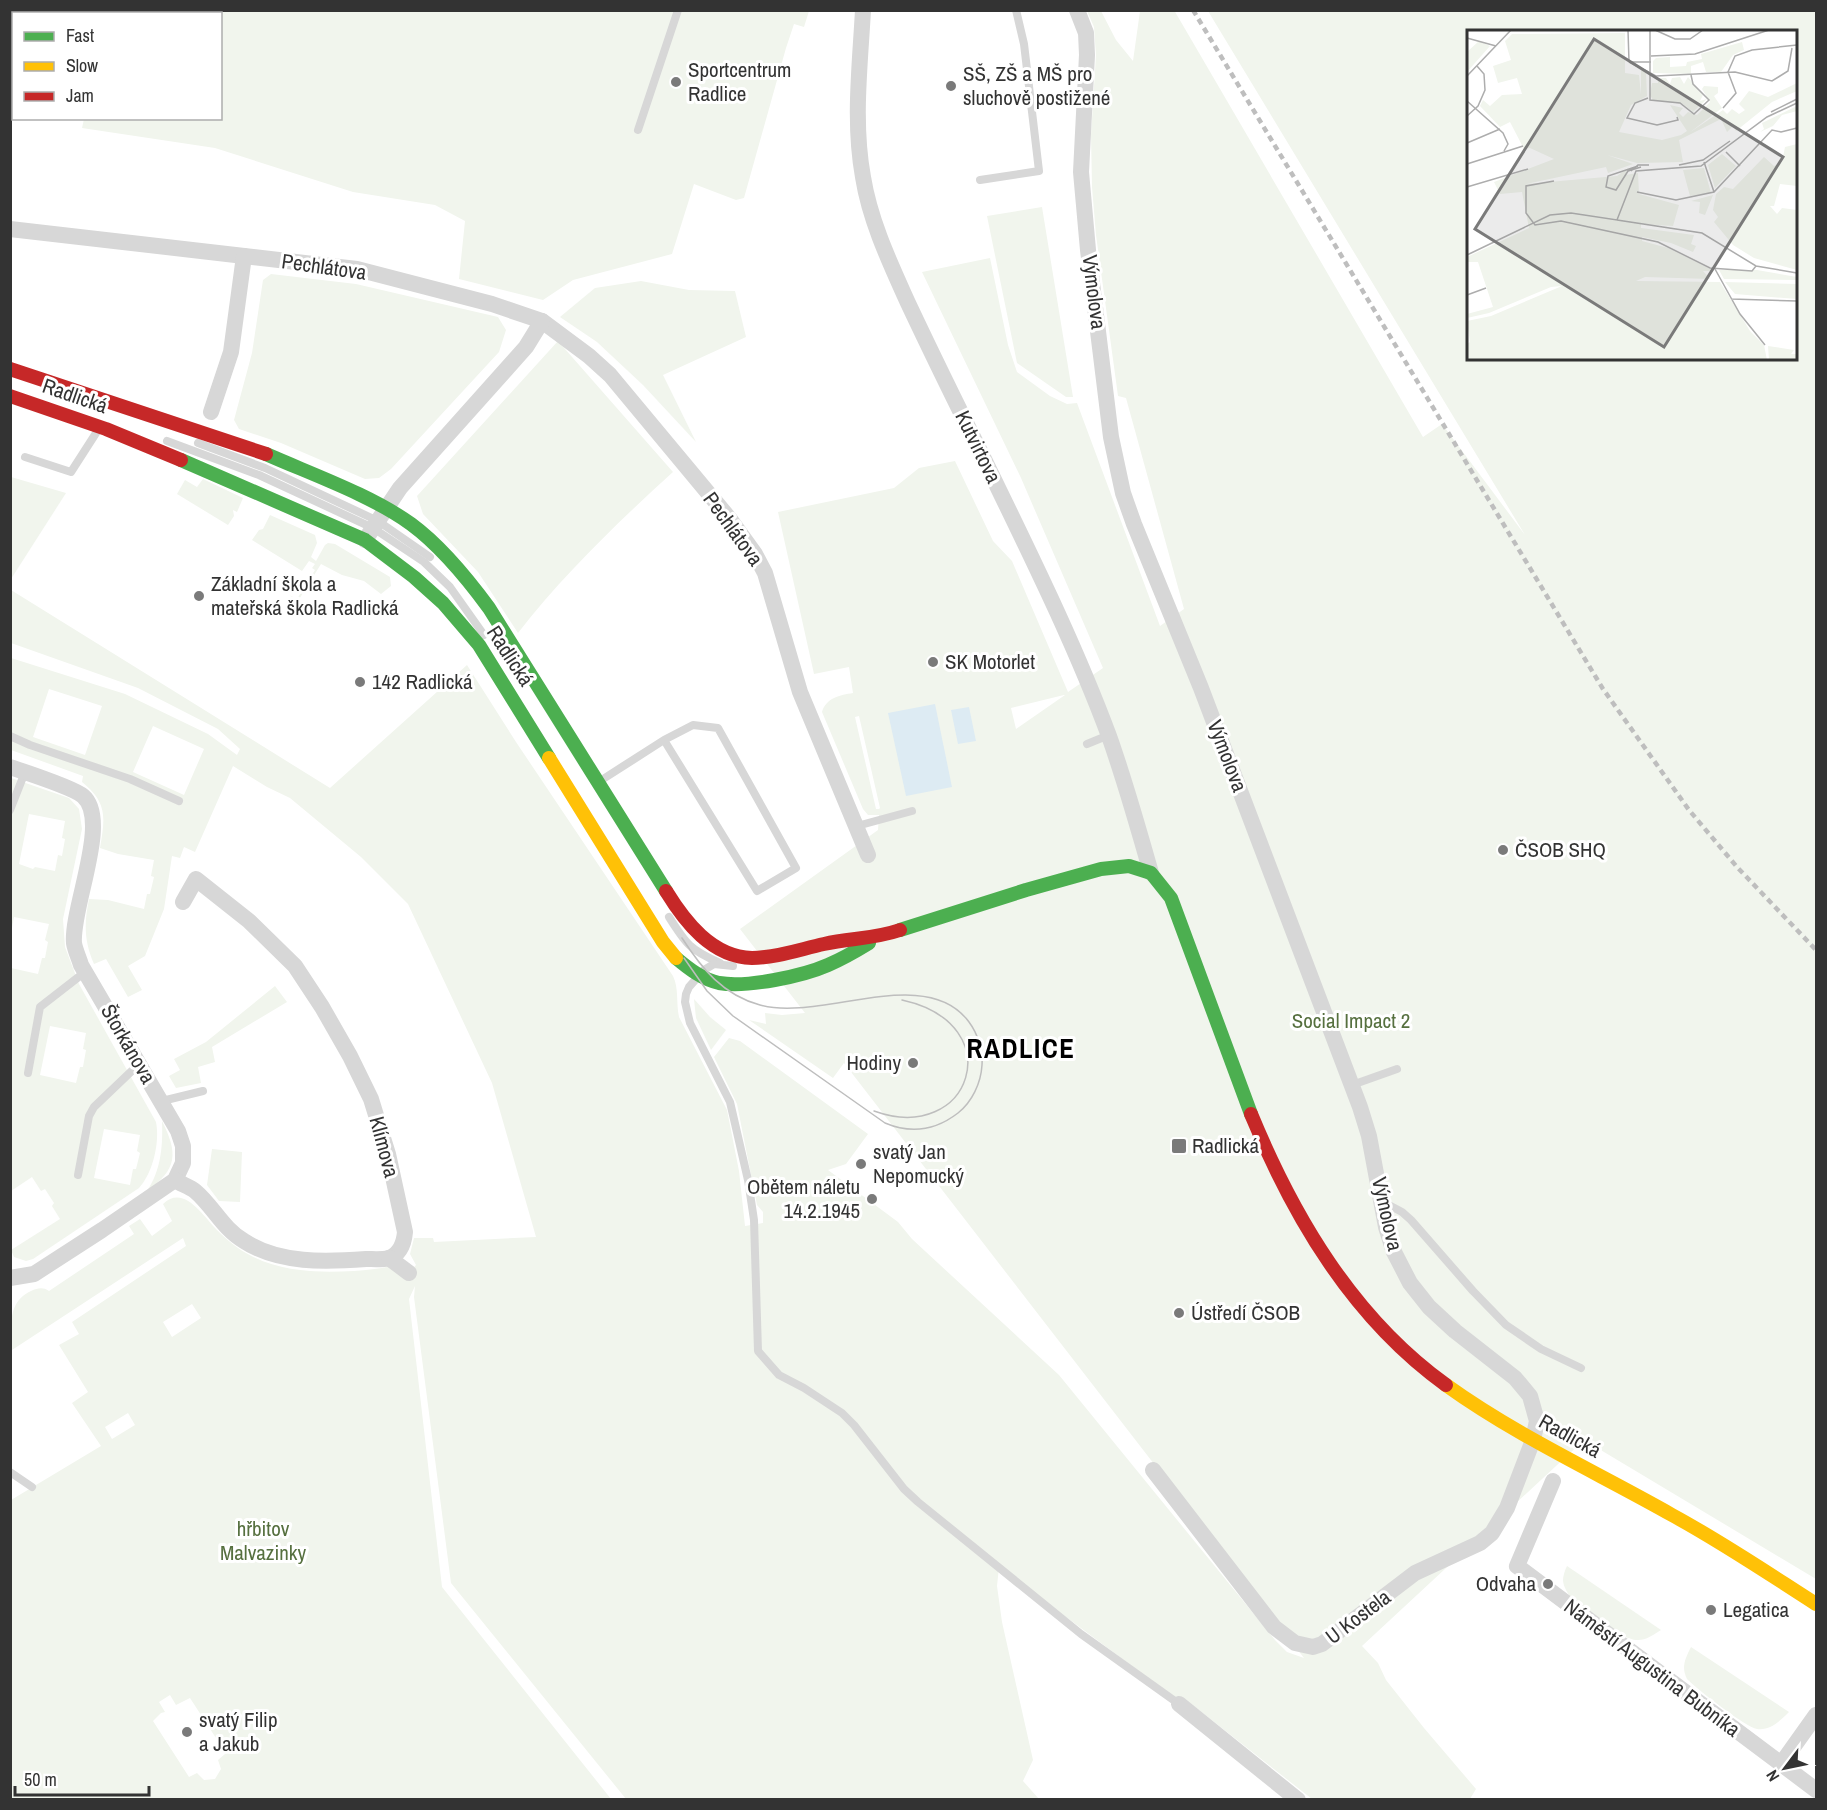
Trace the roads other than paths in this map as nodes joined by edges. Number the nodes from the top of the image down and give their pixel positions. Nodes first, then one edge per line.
1 (678, 10) edge
2 (863, 10) edge
3 (1016, 10) edge
4 (1077, 10) edge
5 (638, 130) dead end
6 (981, 180) dead end
7 (10, 228) edge
8 (244, 256) junction
9 (542, 321) junction
10 (10, 369) edge
11 (10, 377) edge
12 (10, 386) edge
13 (10, 396) edge
14 (109, 412) dead end
15 (211, 412) dead end
16 (100, 427) junction
17 (124, 427) dead end
18 (161, 434) dead end
19 (25, 457) dead end
20 (375, 524) junction
21 (487, 639) dead end
22 (508, 656) dead end
23 (1109, 735) junction
24 (10, 736) edge
25 (664, 740) junction
26 (1087, 744) dead end
27 (18, 770) edge
28 (597, 783) junction
29 (179, 801) dead end
30 (10, 810) edge
31 (912, 811) dead end
32 (856, 826) junction
33 (616, 848) dead end
34 (868, 855) dead end
35 (1151, 873) junction
36 (183, 902) dead end
37 (663, 908) dead end
38 (679, 912) junction
39 (879, 937) junction
40 (805, 950) junction
41 (706, 956) junction
42 (723, 964) junction
43 (86, 971) junction
44 (703, 974) junction
45 (139, 1064) junction
46 (1397, 1069) dead end
47 (28, 1073) dead end
48 (1352, 1085) junction
49 (203, 1091) dead end
50 (162, 1101) junction
51 (78, 1175) dead end
52 (175, 1180) junction
53 (1382, 1202) junction
54 (389, 1258) junction
55 (410, 1273) dead end
56 (10, 1278) edge
57 (1581, 1368) dead end
58 (1533, 1440) junction
59 (1153, 1470) dead end
60 (10, 1472) edge
61 (1552, 1481) dead end
62 (32, 1487) dead end
63 (1816, 1604) edge
64 (1179, 1704) joint
65 (1816, 1714) edge
66 (1781, 1764) junction
67 (1816, 1790) edge
68 (1298, 1800) edge

1 - 5 lane
2 - 23 street, Kutvirtova
3 - 6 lane
4 - 48 street, Výmolova
7 - 8 street, Pechlátova
8 - 9 street, Pechlátova
8 - 15 street
9 - 20 street
9 - 32 street, Pechlátova
10 - 20 main road, Radlická
11 - 14 lane
12 - 17 lane
13 - 16 main road, Radlická
16 - 19 lane
16 - 20 main road, Radlická
18 - 20 lane
20 - 21 lane
20 - 22 lane
20 - 28 main road, Radlická
20 - 44 main road, Radlická
23 - 26 lane
23 - 35 street, Kutvirtova
24 - 29 lane
25 - 25 lane
25 - 28 lane
27 - 30 lane
27 - 43 street, Štorkánova
28 - 38 main road, Radlická
31 - 32 lane
32 - 34 street, Pechlátova
33 - 44 lane
35 - 39 main road, Radlická
35 - 58 main road, Radlická
36 - 54 street, Klímova
37 - 41 lane
38 - 40 main road, Radlická
38 - 41 lane
39 - 40 main road, Radlická
39 - 44 main road, Radlická
40 - 42 lane
41 - 42 lane
41 - 44 lane
42 - 44 lane
43 - 45 street, Štorkánova
43 - 47 lane
44 - 64 lane
45 - 50 street, Štorkánova
45 - 51 lane
46 - 48 lane
48 - 53 street, Výmolova
49 - 50 lane
50 - 52 street, Štorkánova
52 - 54 street
52 - 56 street
53 - 57 lane
53 - 58 street, Výmolova
54 - 55 street
58 - 59 street, U Kostela
58 - 63 main road, Radlická
60 - 62 lane
61 - 66 street, Náměstí Augustina Bubníka
64 - 68 street
65 - 66 street
66 - 67 street, Náměstí Augustina Bubníka

